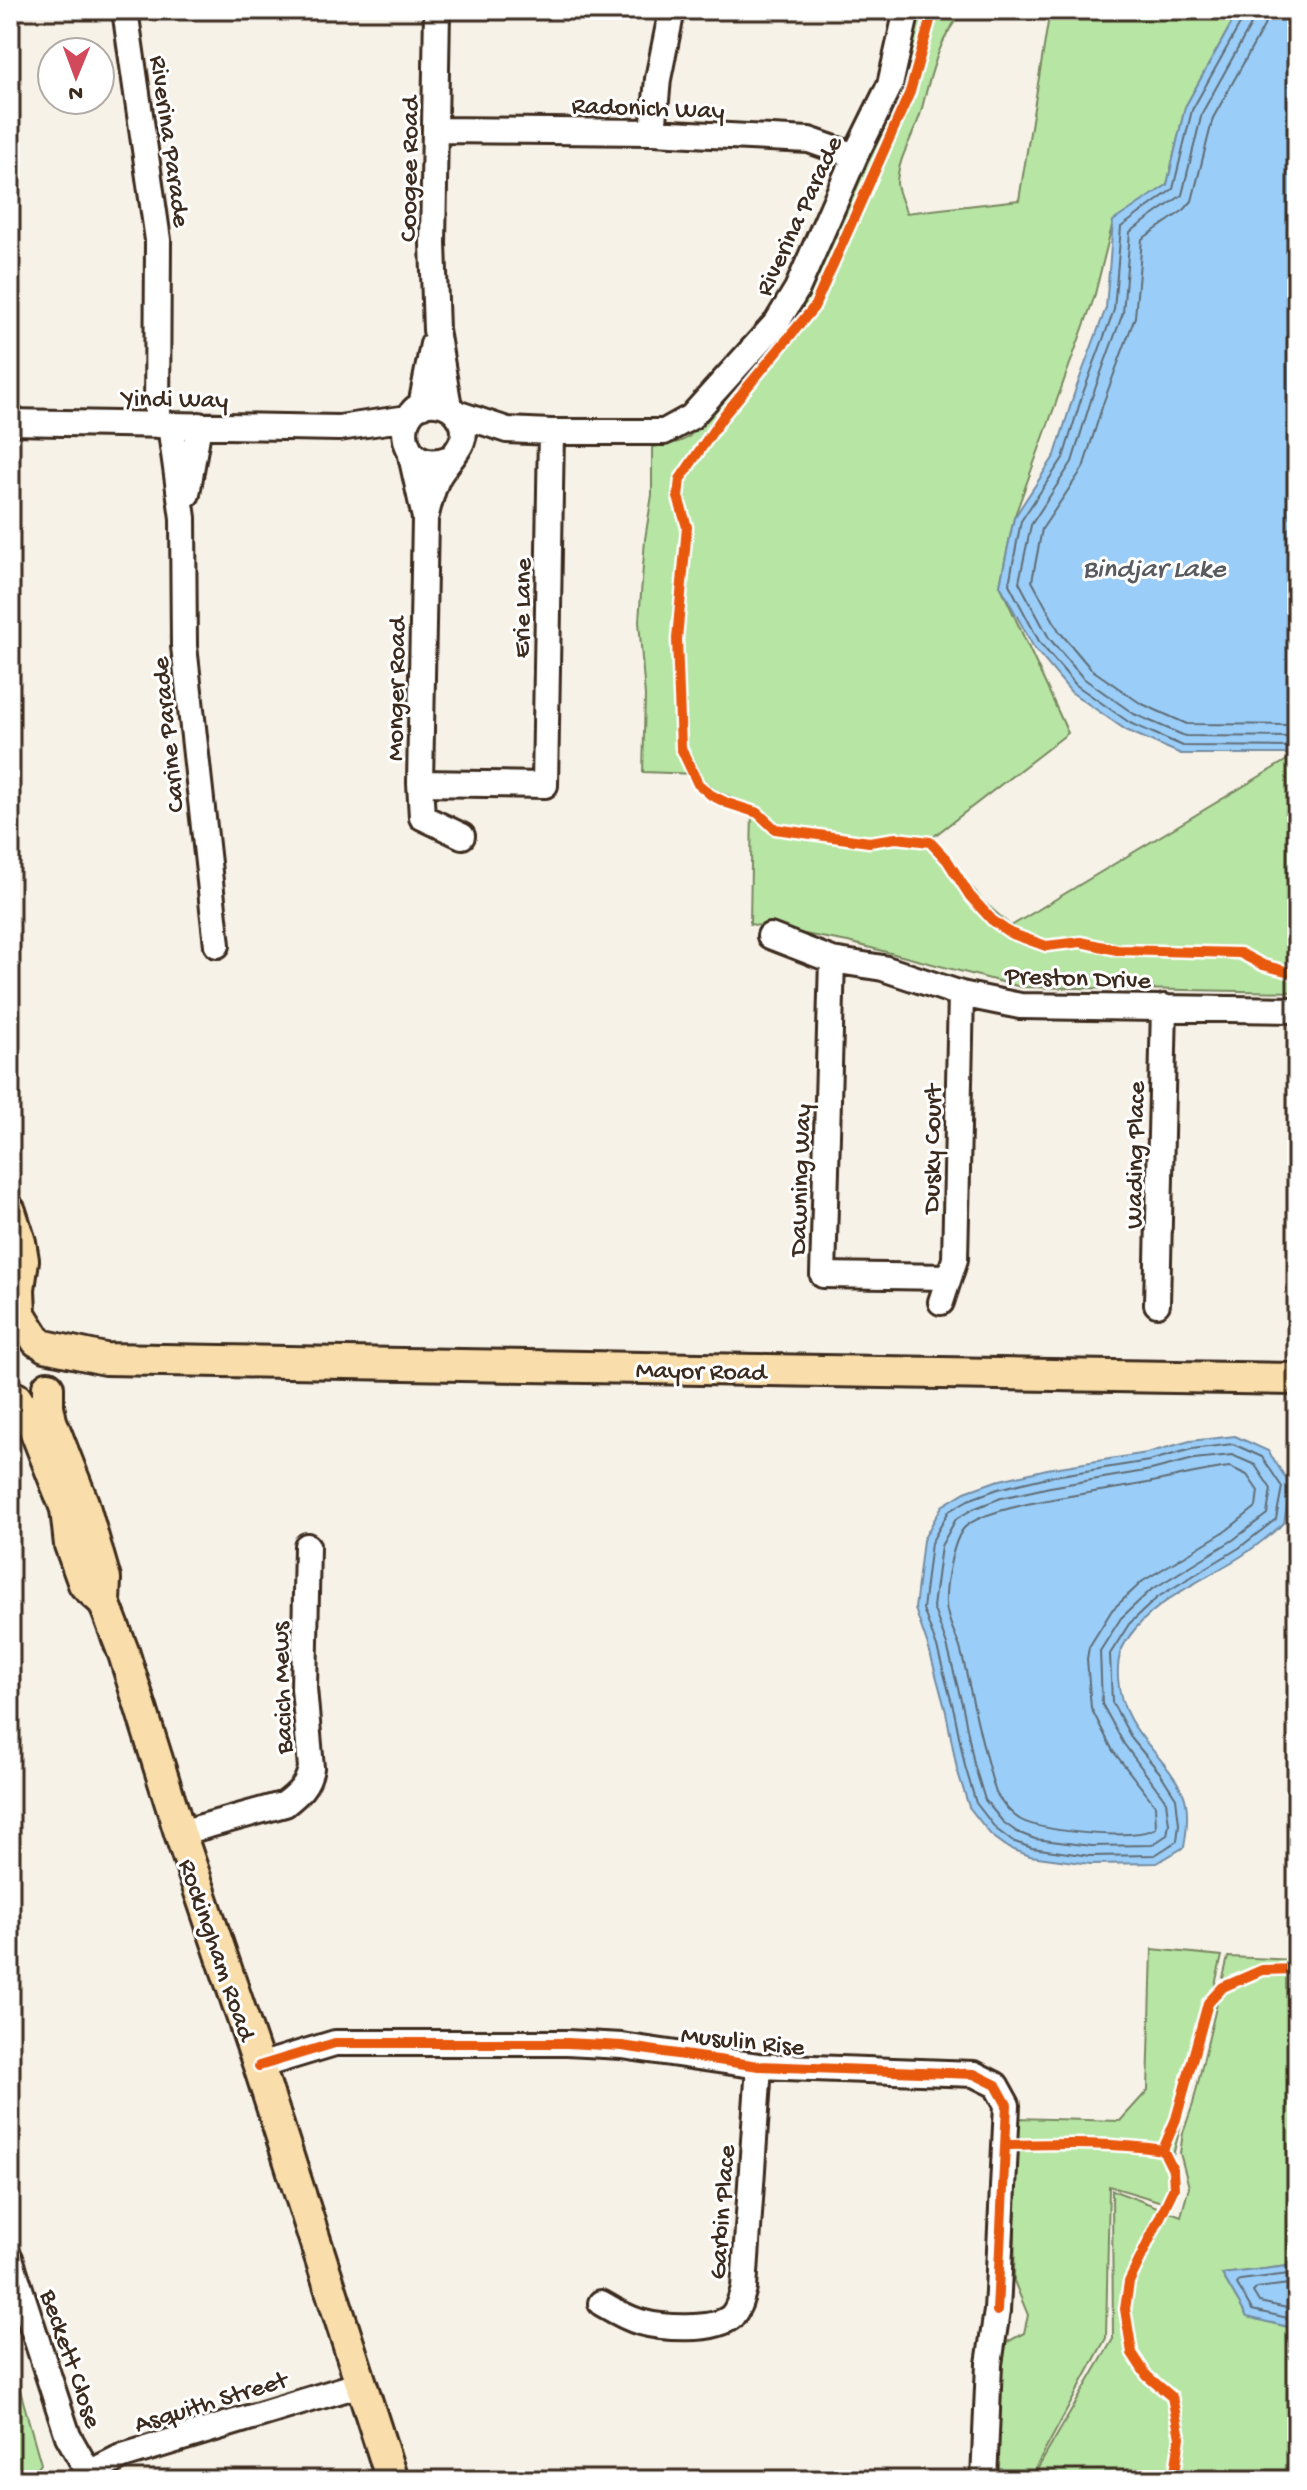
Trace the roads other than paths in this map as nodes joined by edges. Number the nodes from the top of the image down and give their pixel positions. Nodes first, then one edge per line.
1 (125, 10) edge
2 (437, 10) edge
3 (672, 10) edge
4 (907, 10) edge
5 (436, 130) junction
6 (653, 132) junction
7 (855, 156) junction
8 (436, 330) junction
9 (453, 410) junction
10 (691, 417) joint
11 (10, 422) edge
12 (163, 425) junction
13 (199, 425) junction
14 (411, 429) junction
15 (507, 430) junction
16 (551, 432) junction
17 (454, 454) junction
18 (183, 518) junction
19 (425, 518) junction
20 (420, 783) junction
21 (462, 836) dead end
22 (770, 936) dead end
23 (217, 945) dead end
24 (832, 960) junction
25 (961, 994) junction
26 (1164, 1007) junction
27 (1297, 1010) edge
28 (10, 1211) edge
29 (949, 1277) junction
30 (941, 1302) dead end
31 (1157, 1304) dead end
32 (31, 1343) edge
33 (105, 1359) junction
34 (1297, 1379) edge
35 (50, 1382) junction
36 (13, 1396) edge
37 (307, 1546) dead end
38 (104, 1602) junction
39 (180, 1833) junction
40 (259, 2066) junction
41 (759, 2066) junction
42 (10, 2258) edge
43 (601, 2303) dead end
44 (17, 2305) edge
45 (361, 2384) junction
46 (85, 2476) edge
47 (392, 2480) edge
48 (984, 2480) edge

1 - 12 street, Riverina Parade
2 - 5 street, Coogee Road
3 - 6 street
4 - 7 street, Riverina Parade
5 - 6 street, Radonich Way
5 - 8 street, Coogee Road
6 - 7 street, Radonich Way
7 - 10 street, Riverina Parade
8 - 9 street, Coogee Road
8 - 14 street, Coogee Road
9 - 14 street, Yindi Way
9 - 15 street, Yindi Way
9 - 17 street
10 - 16 street, Yindi Way
11 - 12 street, Yindi Way
12 - 13 street, Yindi Way
12 - 18 street, Carine Parade
13 - 14 street, Yindi Way
13 - 18 street, Carine Parade
14 - 17 street, Yindi Way
14 - 19 street, Monger Road
15 - 16 street, Yindi Way
15 - 17 street, Yindi Way
16 - 20 street, Erie Lane
17 - 19 street, Monger Road
18 - 23 street, Carine Parade
19 - 20 street, Monger Road
20 - 21 street, Monger Road
22 - 24 street, Preston Drive
24 - 25 street, Preston Drive
24 - 29 street, Dawning Way
25 - 26 street, Preston Drive
25 - 29 street, Dusky Court
26 - 27 street, Preston Drive
26 - 31 street, Wading Place
28 - 32 main road
29 - 30 street, Dusky Court
32 - 33 main road, Mayor Road
32 - 35 main road, Rockingham Road
33 - 34 main road, Mayor Road
33 - 35 main road, Mayor Road
35 - 36 main road, Mayor Road
35 - 38 main road, Rockingham Road
36 - 38 main road, Rockingham Road
37 - 39 street, Bacich Mews
38 - 39 main road, Rockingham Road
39 - 40 main road, Rockingham Road
40 - 41 street, Musulin Rise
40 - 45 main road, Rockingham Road
41 - 43 street, Garbin Place
41 - 48 street, Musulin Rise
42 - 44 street, Beckett Close
44 - 46 street, Beckett Close
45 - 46 street, Asquith Street
45 - 47 main road, Rockingham Road

